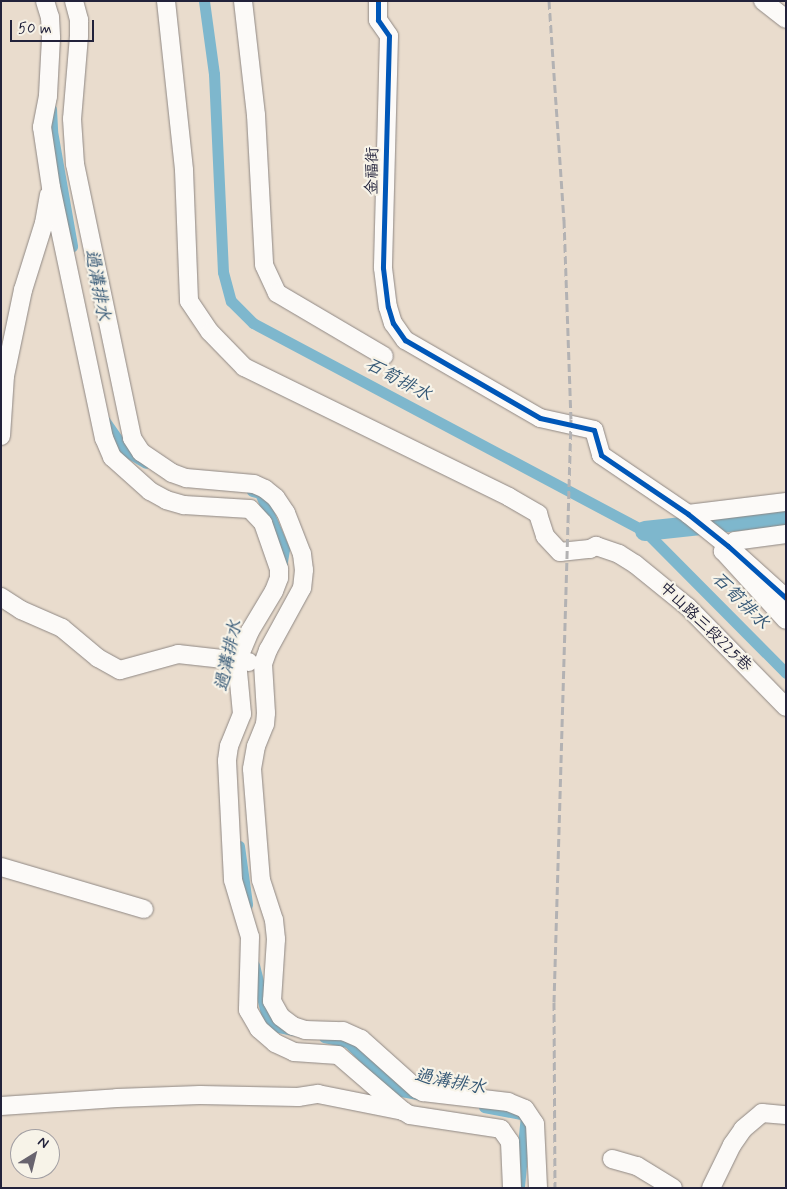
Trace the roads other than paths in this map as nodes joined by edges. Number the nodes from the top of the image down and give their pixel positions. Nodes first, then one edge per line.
1 (45, 1) edge
2 (74, 1) edge
3 (166, 1) edge
4 (243, 1) edge
5 (378, 1) edge
6 (763, 1) edge
7 (786, 19) edge
8 (50, 186) junction
9 (384, 356) dead end
10 (1, 436) edge
11 (786, 502) edge
12 (688, 514) junction
13 (786, 534) edge
14 (728, 546) junction
15 (1, 597) edge
16 (786, 598) edge
17 (786, 620) edge
18 (237, 661) junction
19 (263, 664) junction
20 (786, 707) edge
21 (1, 867) edge
22 (144, 909) dead end
23 (1, 1106) edge
24 (403, 1112) junction
25 (786, 1115) edge
26 (612, 1159) dead end
27 (512, 1188) edge
28 (538, 1188) edge
29 (674, 1188) edge
30 (711, 1188) edge

1 - 8 street
2 - 19 street
3 - 20 street, 中山路三段225巷
4 - 9 street
5 - 12 street, 金福街
6 - 7 street
8 - 10 street
8 - 18 street
11 - 12 street
12 - 14 street
13 - 14 street
14 - 16 street
14 - 17 street
15 - 18 street
18 - 19 street
18 - 24 street
19 - 28 street
21 - 22 street
23 - 24 street
24 - 27 street
25 - 30 street
26 - 29 street

